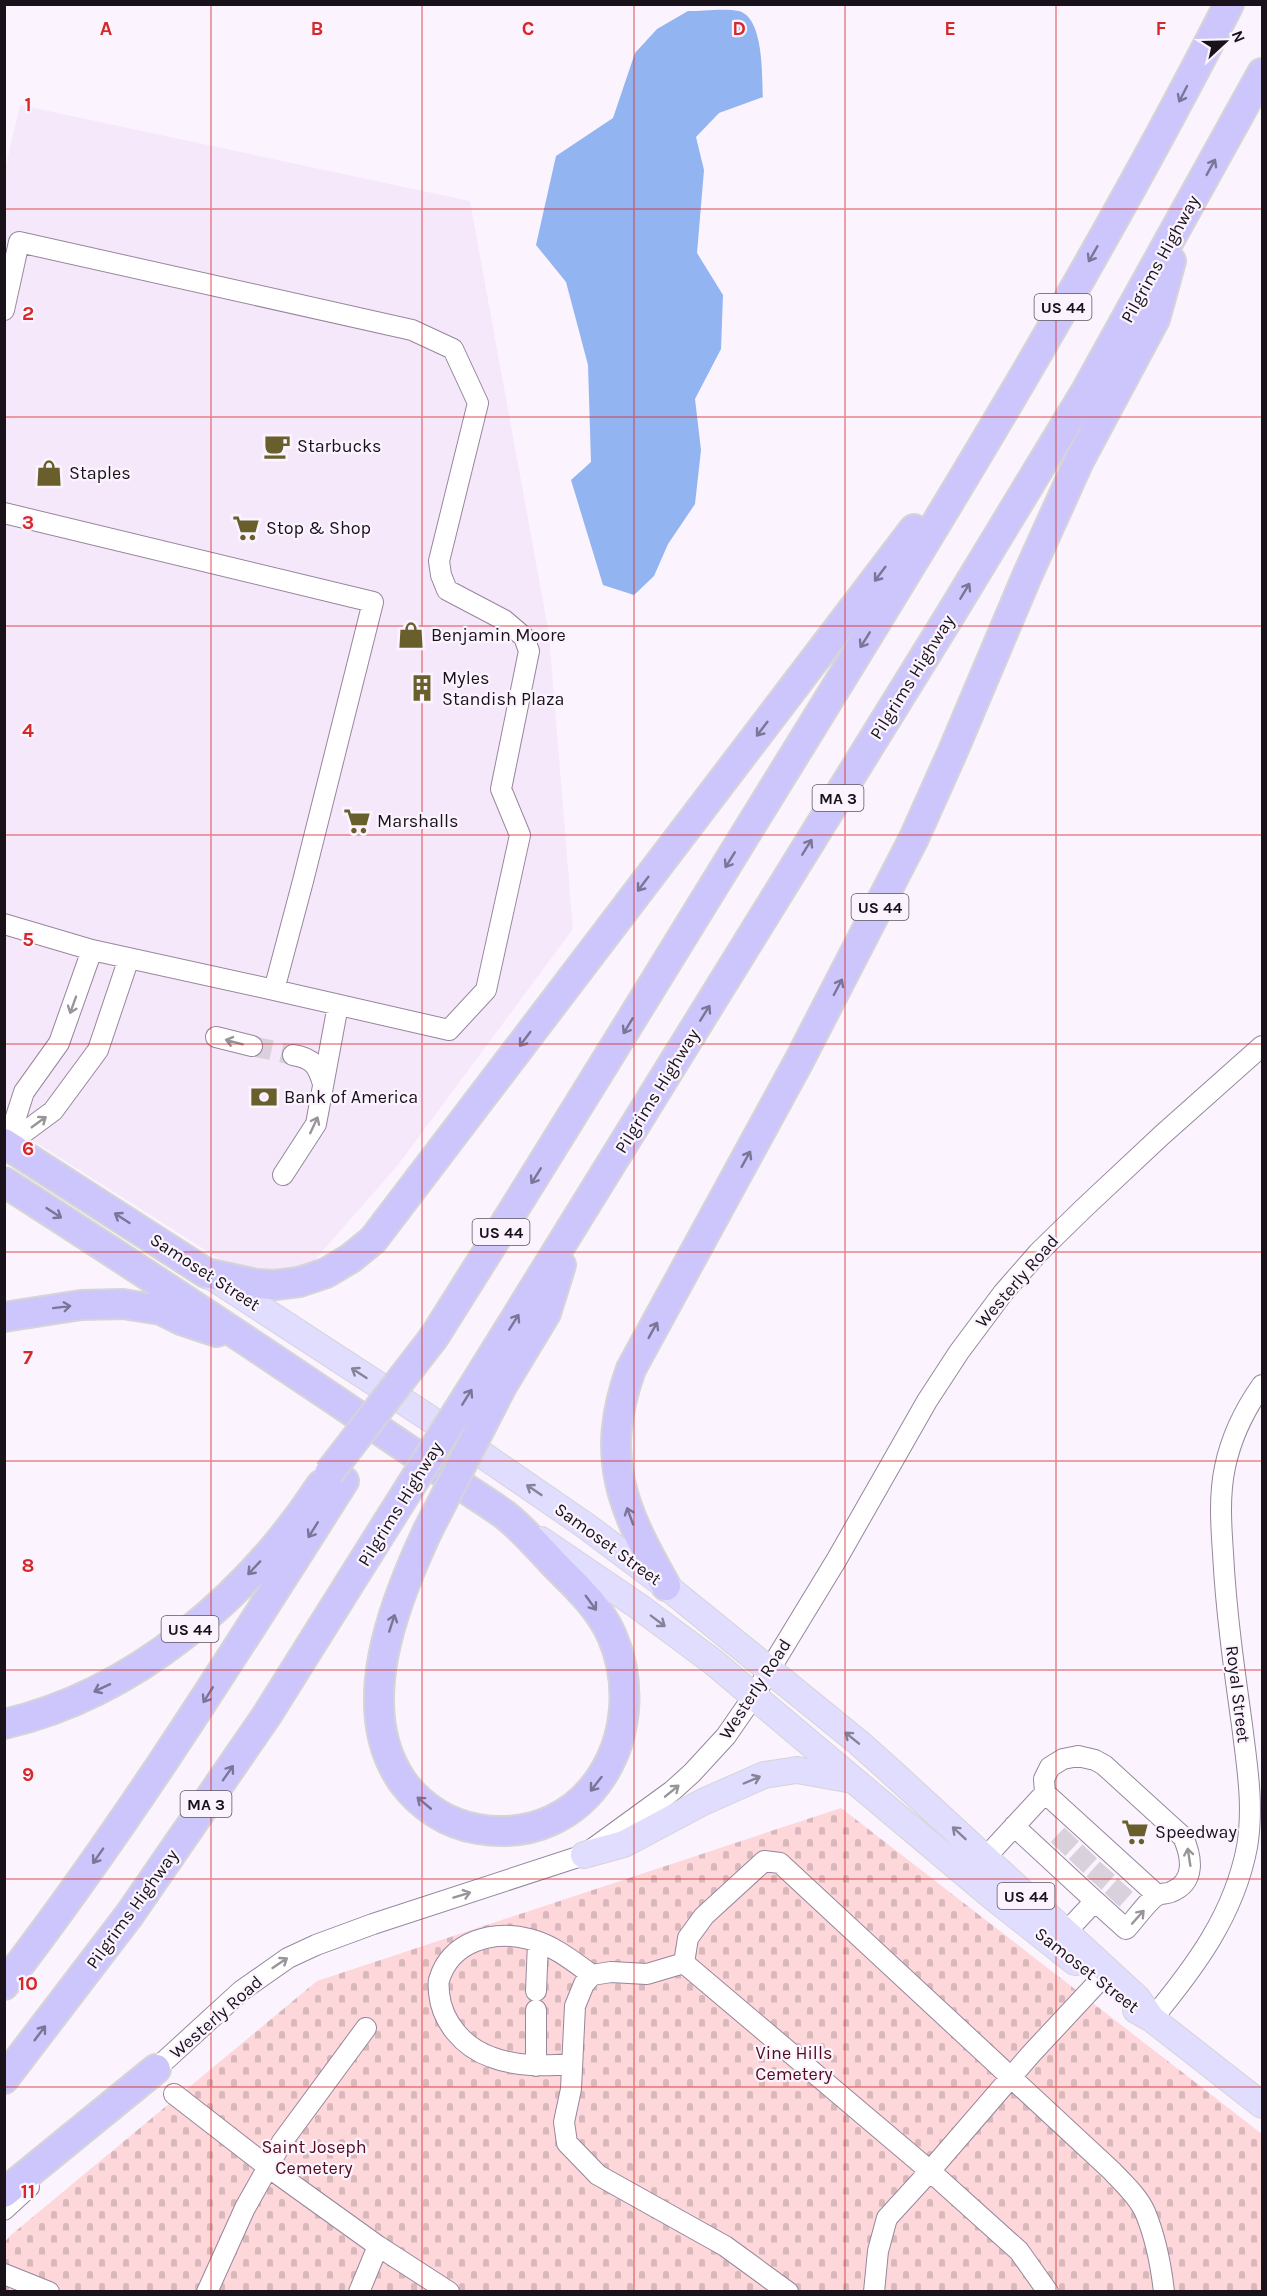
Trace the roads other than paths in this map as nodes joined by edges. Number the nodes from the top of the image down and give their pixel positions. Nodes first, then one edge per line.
1 (1229, 4) edge
2 (1263, 73) edge
3 (1183, 218) junction
4 (4, 310) edge
5 (1004, 410) junction
6 (4, 513) edge
7 (4, 924) edge
8 (92, 950) junction
9 (129, 958) junction
10 (274, 990) junction
11 (338, 1005) junction
12 (216, 1037) dead end
13 (252, 1046) tunnel mouth
14 (1263, 1046) edge
15 (293, 1055) tunnel mouth
16 (323, 1084) junction
17 (5, 1145) edge
18 (283, 1175) dead end
19 (4, 1182) edge
20 (206, 1273) junction
21 (4, 1317) edge
22 (251, 1343) junction
23 (493, 1379) junction
24 (1263, 1386) edge
25 (337, 1477) junction
26 (506, 1516) junction
27 (666, 1587) junction
28 (769, 1671) junction
29 (753, 1697) junction
30 (4, 1724) edge
31 (1254, 1748) edge
32 (856, 1781) junction
33 (1045, 1792) junction
34 (1014, 1826) junction
35 (584, 1855) junction
36 (985, 1858) junction
37 (1157, 1895) junction
38 (1098, 1897) junction
39 (1066, 1932) junction
40 (538, 1942) junction
41 (684, 1963) junction
42 (592, 1975) junction
43 (1099, 1981) junction
44 (4, 1985) edge
45 (1152, 2019) junction
46 (366, 2028) dead end
47 (572, 2064) junction
48 (536, 2066) junction
49 (156, 2069) junction
50 (1011, 2078) junction
51 (4, 2079) edge
52 (174, 2094) dead end
53 (1263, 2105) edge
54 (268, 2167) junction
55 (930, 2171) junction
56 (4, 2193) edge
57 (4, 2210) edge
58 (378, 2246) junction
59 (4, 2274) edge
60 (49, 2292) edge
61 (207, 2292) edge
62 (358, 2292) edge
63 (449, 2292) edge
64 (788, 2292) edge
65 (874, 2292) edge
66 (1048, 2292) edge
67 (1164, 2292) edge

1 -> 5 highway, US 44
3 -> 2 highway, Pilgrims Highway / US 44
23 -> 3 highway, Pilgrims Highway / MA 3
27 -> 3 highway, US 44
4 - 11 street
5 -> 20 highway
5 -> 25 highway, US 44, bridge
6 - 10 street
7 - 8 street
8 - 9 street
8 -> 17 street
9 - 10 street
17 -> 9 street
10 - 11 street
11 - 16 street
13 -> 12 street
14 - 28 street, Westerly Road
15 - 16 street
18 -> 16 street
20 -> 17 highway, Samoset Street
19 -> 22 highway, Samoset Street
27 -> 20 main road, Samoset Street
21 -> 22 highway, US 44
22 - 26 highway, Samoset Street / US 44
26 -> 23 highway, bridge
51 -> 23 highway, Pilgrims Highway / MA 3, bridge
24 - 31 street, Royal Street
25 -> 30 highway, US 44
25 -> 44 highway
26 -> 29 main road, Samoset Street / US 44
27 - 28 main road, Samoset Street / US 44
28 - 29 street, Westerly Road
36 -> 28 main road, Samoset Street / US 44
29 - 32 main road, Samoset Street / US 44
35 -> 29 street, Westerly Road
31 - 45 street, Royal Street
35 -> 32 main road
32 - 43 main road, Samoset Street / US 44
33 - 34 street
33 - 37 street
37 -> 33 street
34 - 36 street
34 - 38 street
49 -> 35 street, Westerly Road
36 - 39 main road, Samoset Street / US 44
38 -> 37 street
38 - 39 street
39 - 45 main road, Samoset Street / US 44
40 - 42 street
40 - 48 street
40 - 48 street
41 - 42 street
41 - 50 street
41 - 55 street
42 - 47 street
43 - 45 main road, Samoset Street / US 44
43 - 50 street
45 - 53 main road, Samoset Street / US 44
46 - 54 street
47 - 48 street
47 - 64 street
49 - 56 highway
49 - 57 street, Westerly Road
50 - 55 street
50 - 67 street
52 - 54 street
54 - 58 street
54 - 61 street
55 - 65 street
55 - 66 street
58 - 62 street
58 - 63 street
59 - 60 street

